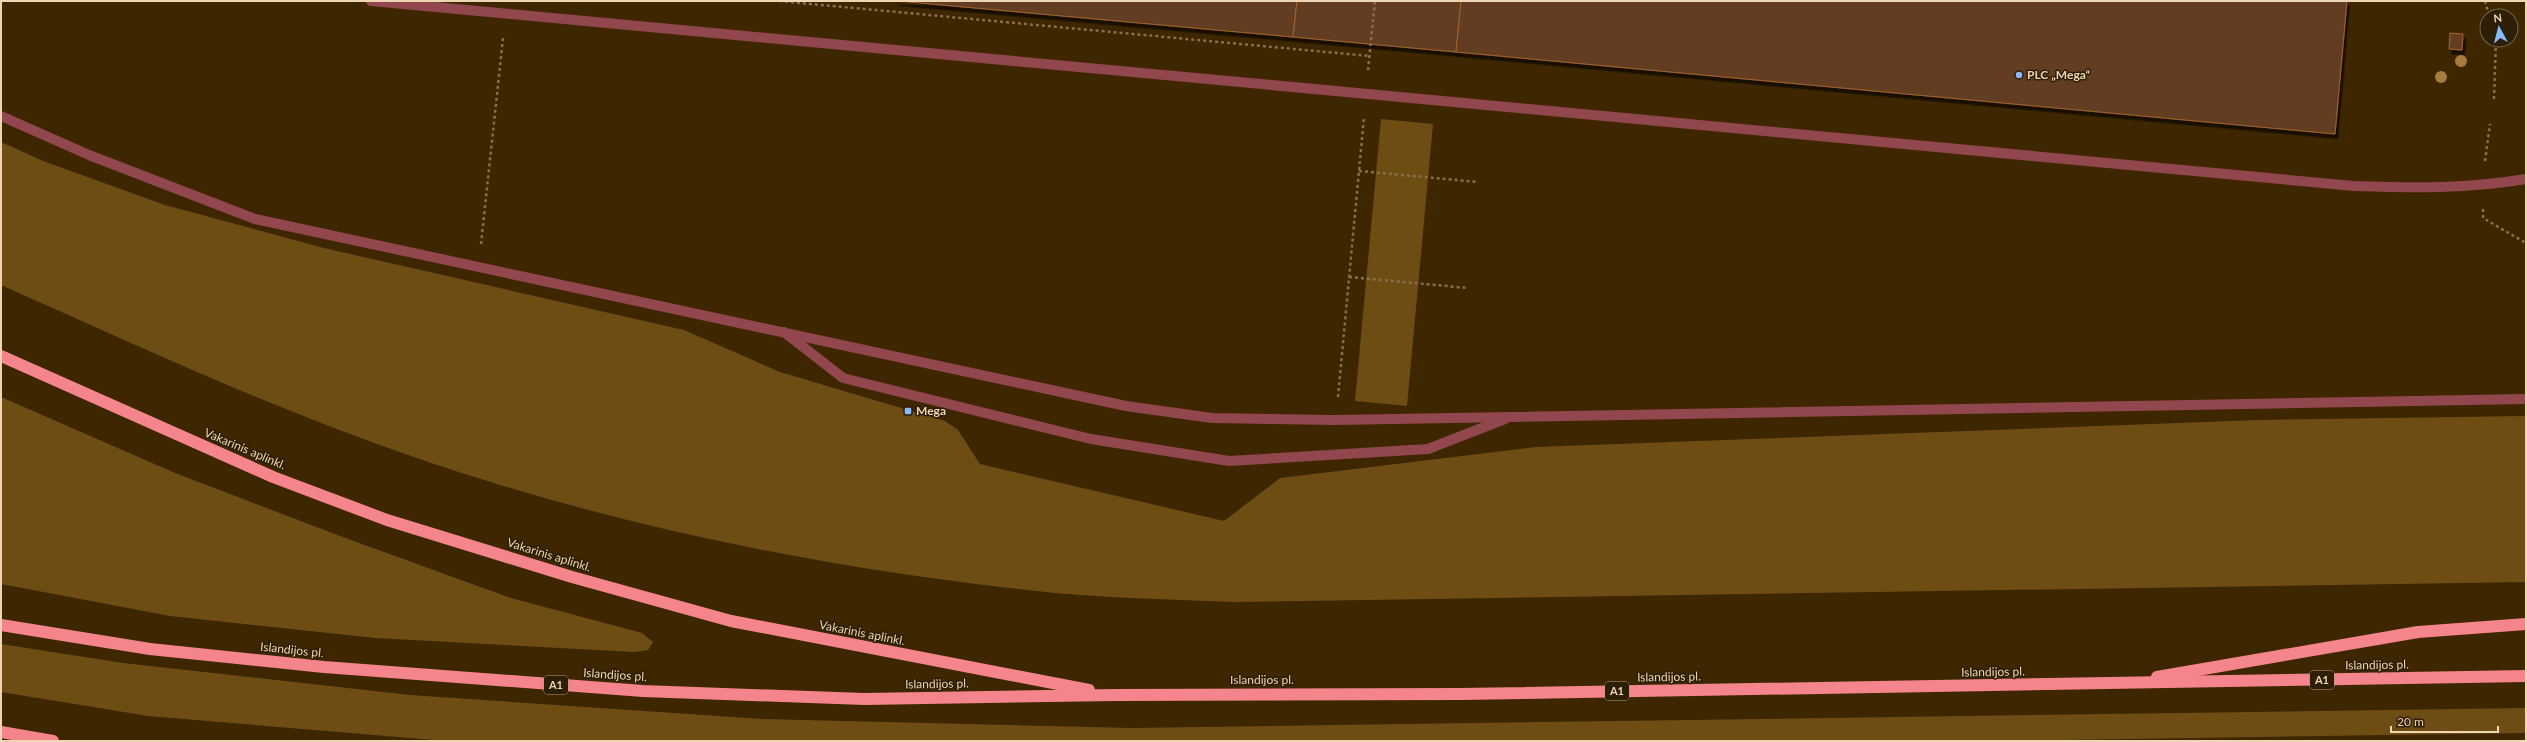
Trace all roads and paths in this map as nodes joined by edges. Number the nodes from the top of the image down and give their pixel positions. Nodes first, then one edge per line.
1 (371, 1) edge
2 (780, 1) edge
3 (1374, 1) edge
4 (505, 14) junction
5 (2496, 48) edge
6 (1370, 56) junction
7 (1366, 94) junction
8 (2494, 99) dead end
9 (1, 116) edge
10 (1359, 171) junction
11 (2526, 179) edge
12 (1478, 182) dead end
13 (479, 266) junction
14 (1349, 277) junction
15 (1468, 288) dead end
16 (781, 331) junction
17 (1, 356) edge
18 (2526, 399) edge
19 (1510, 416) junction
20 (1336, 420) junction
21 (2526, 624) edge
22 (1, 625) edge
23 (2526, 676) edge
24 (2118, 684) junction
25 (1115, 695) junction
26 (1, 732) edge
27 (53, 741) edge

1 - 4 lane
2 - 6 path
3 - 6 path
4 - 7 lane
4 - 13 path
5 - 8 path
6 - 7 path
7 - 10 path
7 - 11 lane
9 - 13 lane
10 - 12 path
10 - 14 path
13 - 16 lane
14 - 15 path
14 - 20 path
16 - 19 lane
16 - 20 lane
17 - 25 highway, Vakarinis aplinkl.
18 - 19 lane
19 - 20 lane
21 - 24 highway
22 - 25 highway, Islandijos pl. / A1
23 - 24 highway, Islandijos pl. / A1
24 - 25 highway, Islandijos pl. / A1
26 - 27 highway

